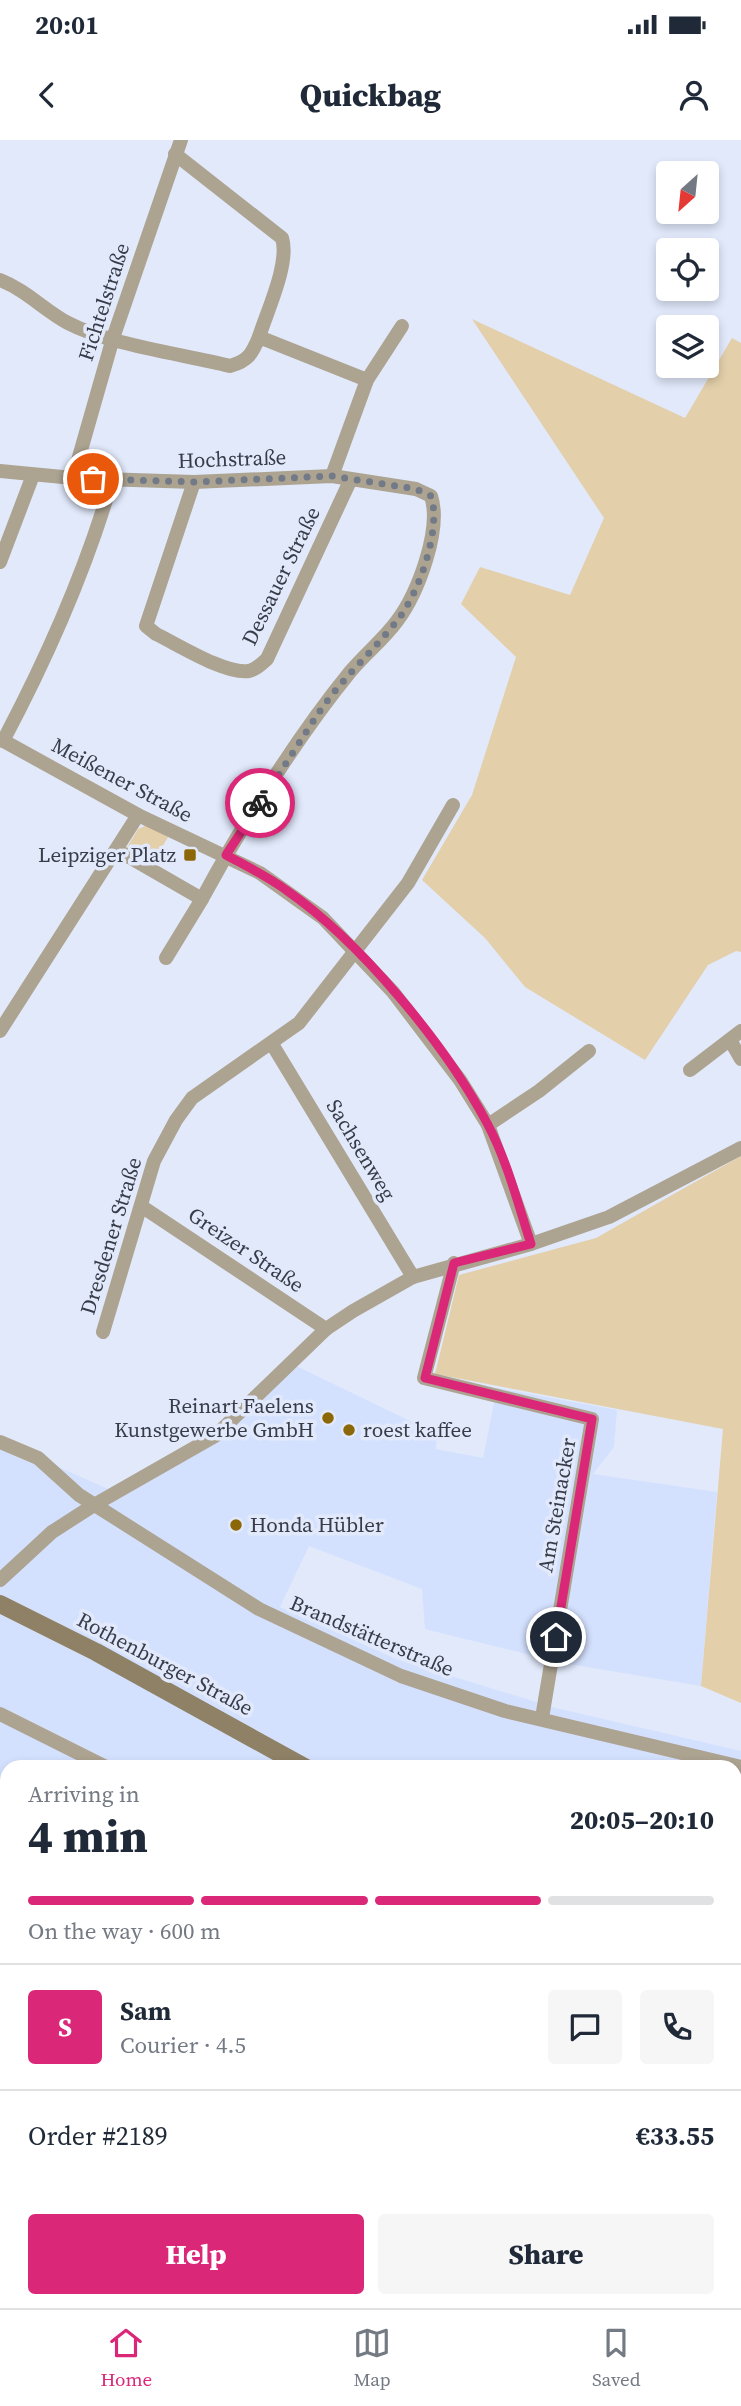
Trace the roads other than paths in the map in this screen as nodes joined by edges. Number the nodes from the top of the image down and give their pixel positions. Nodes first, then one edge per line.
1 (178, 147) edge
2 (0, 280) edge
3 (402, 326) dead end
4 (258, 337) junction
5 (113, 338) junction
6 (367, 380) junction
7 (0, 471) edge
8 (33, 475) junction
9 (332, 476) junction
10 (73, 478) junction
11 (113, 480) junction
12 (350, 481) junction
13 (194, 482) junction
14 (0, 562) edge
15 (1, 740) edge
16 (453, 805) dead end
17 (138, 814) junction
18 (117, 850) junction
19 (226, 855) junction
20 (202, 899) junction
21 (354, 949) junction
22 (166, 958) dead end
23 (0, 1031) edge
24 (736, 1036) edge
25 (272, 1044) junction
26 (589, 1051) dead end
27 (741, 1059) edge
28 (690, 1070) dead end
29 (488, 1125) junction
30 (741, 1148) edge
31 (141, 1206) junction
32 (531, 1244) junction
33 (454, 1263) junction
34 (413, 1277) junction
35 (326, 1329) junction
36 (103, 1332) dead end
37 (0, 1442) edge
38 (94, 1505) junction
39 (0, 1580) edge
40 (0, 1604) edge
41 (0, 1714) edge
42 (542, 1718) junction
43 (92, 1760) edge
44 (292, 1760) edge
45 (713, 1760) edge

1 - 4 street
1 - 5 street, Fichtelstraße
2 - 5 street
3 - 6 street
4 - 5 street
4 - 6 street
5 - 10 street, Fichtelstraße
6 - 9 street
7 - 8 street, Hochstraße
8 - 10 street, Hochstraße
8 - 14 street
9 - 12 street, Hochstraße
9 - 13 street, Hochstraße
10 - 11 street, Hochstraße
11 - 13 street, Hochstraße
11 - 15 street
12 - 13 street, Dessauer Straße
12 - 19 street, Hochstraße
15 - 17 street, Meißener Straße
16 - 21 street, Dresdener Straße
17 - 18 street
17 - 19 street, Meißener Straße
18 - 20 street
18 - 23 street
19 - 20 street
19 - 21 street, Meißener Straße
20 - 22 street
21 - 25 street, Dresdener Straße
21 - 29 street, Meißener Straße
24 - 27 street
24 - 28 street
25 - 31 street, Dresdener Straße
25 - 34 street, Sachsenweg
26 - 29 street
29 - 32 street, Meißener Straße
30 - 32 street
31 - 35 street, Greizer Straße
31 - 36 street, Dresdener Straße
32 - 33 street
33 - 34 street
33 - 42 street, Am Steinacker
34 - 35 street
35 - 38 street
37 - 38 street, Brandstätterstraße
38 - 39 street
38 - 42 street, Brandstätterstraße
40 - 44 main road, Rothenburger Straße
41 - 43 street
42 - 45 street, Brandstätterstraße

